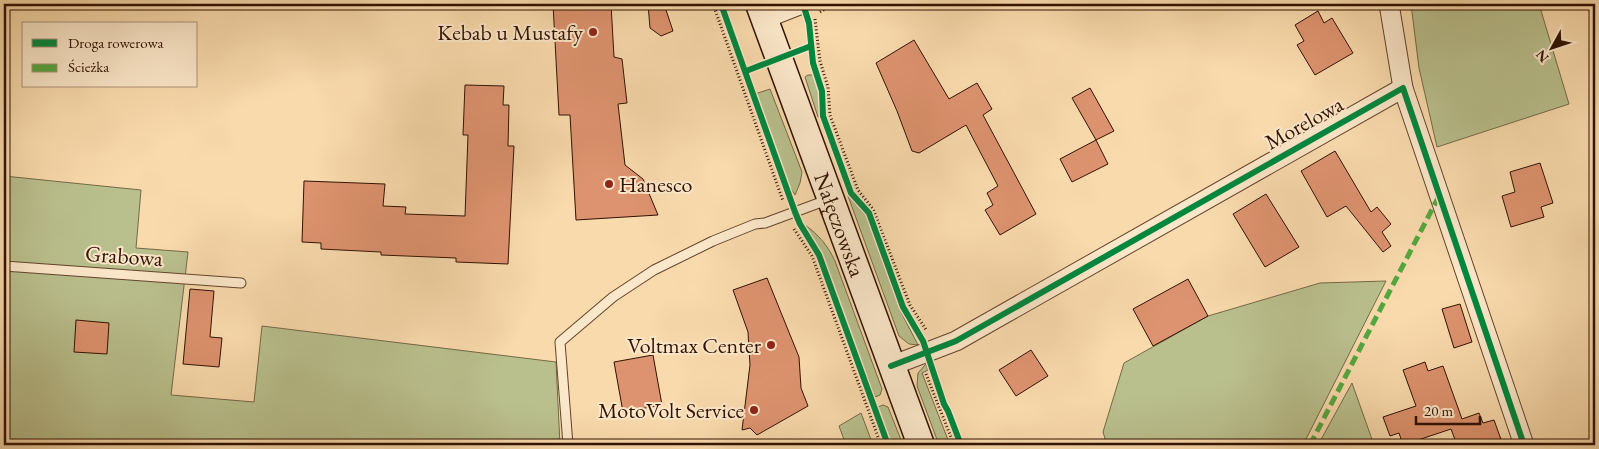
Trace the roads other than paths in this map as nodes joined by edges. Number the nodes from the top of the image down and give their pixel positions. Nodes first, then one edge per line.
1 (1389, 4) edge
2 (804, 10) edge
3 (761, 11) edge
4 (1403, 88) junction
5 (830, 199) junction
6 (4, 266) edge
7 (241, 283) dead end
8 (891, 366) junction
9 (568, 445) edge
10 (921, 445) edge
11 (1524, 445) edge

1 - 4 street
2 - 3 street
3 - 5 street, Nałęczowska
4 - 8 street, Morelowa
4 - 11 street
5 - 8 street, Nałęczowska
5 - 9 lane
6 - 7 lane, Grabowa
8 - 10 street, Nałęczowska

